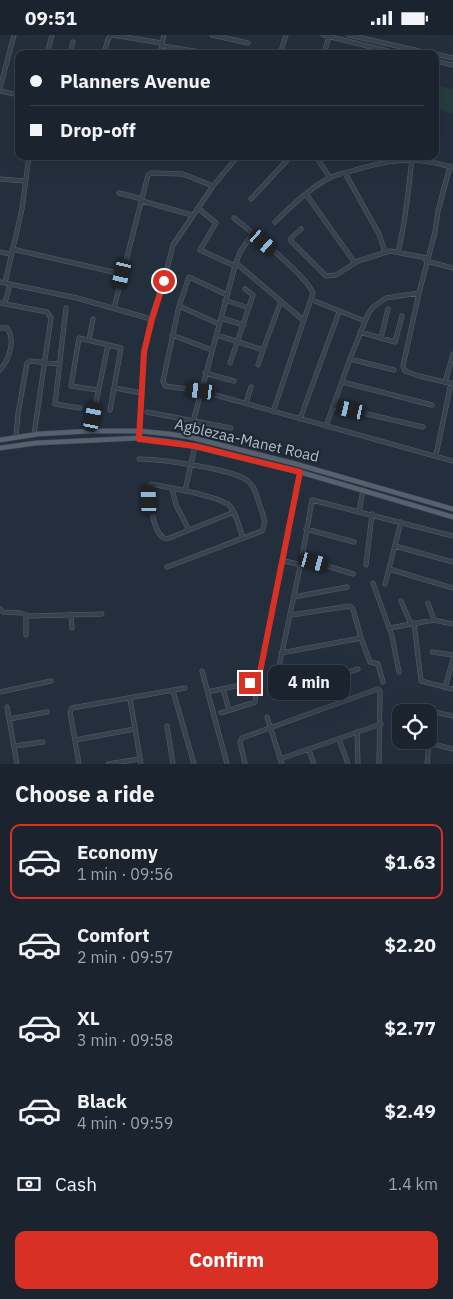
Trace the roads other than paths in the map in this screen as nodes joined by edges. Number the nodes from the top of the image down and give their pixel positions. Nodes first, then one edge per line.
1 (14, 35) edge
2 (52, 35) edge
3 (164, 35) edge
4 (212, 35) edge
5 (286, 35) edge
6 (323, 35) edge
7 (350, 35) edge
8 (329, 37) junction
9 (73, 42) dead end
10 (248, 43) dead end
11 (162, 44) junction
12 (48, 50) edge
13 (71, 50) edge
14 (105, 50) edge
15 (161, 50) edge
16 (193, 50) edge
17 (281, 50) edge
18 (325, 50) edge
19 (383, 50) edge
20 (416, 50) edge
21 (439, 56) edge
22 (453, 59) edge
23 (439, 62) edge
24 (453, 65) edge
25 (0, 90) edge
26 (15, 94) edge
27 (28, 160) edge
28 (234, 160) edge
29 (287, 160) edge
30 (319, 160) edge
31 (402, 160) edge
32 (412, 160) edge
33 (417, 160) edge
34 (451, 167) edge
35 (345, 173) junction
36 (330, 178) junction
37 (0, 179) edge
38 (25, 181) junction
39 (213, 187) junction
40 (119, 193) dead end
41 (306, 194) junction
42 (251, 199) dead end
43 (142, 200) junction
44 (198, 208) junction
45 (192, 215) junction
46 (234, 218) dead end
47 (275, 222) dead end
48 (301, 229) dead end
49 (253, 233) junction
50 (0, 252) edge
51 (11, 252) junction
52 (385, 252) junction
53 (398, 252) junction
54 (427, 259) junction
55 (355, 263) junction
56 (235, 265) junction
57 (453, 267) edge
58 (122, 274) junction
59 (5, 283) edge
60 (245, 289) dead end
61 (418, 293) junction
62 (227, 295) junction
63 (312, 300) junction
64 (225, 301) junction
65 (281, 301) junction
66 (0, 303) edge
67 (5, 303) junction
68 (179, 306) junction
69 (66, 308) dead end
70 (114, 308) junction
71 (249, 308) junction
72 (388, 309) dead end
73 (339, 311) junction
74 (402, 316) dead end
75 (221, 318) junction
76 (94, 319) dead end
77 (152, 319) junction
78 (303, 320) junction
79 (365, 321) junction
80 (219, 324) junction
81 (244, 325) junction
82 (0, 328) edge
83 (360, 332) junction
84 (172, 335) junction
85 (216, 335) junction
86 (381, 338) junction
87 (89, 340) junction
88 (238, 342) junction
89 (108, 345) junction
90 (212, 350) junction
91 (263, 350) junction
92 (453, 354) edge
93 (350, 359) junction
94 (44, 362) junction
95 (230, 363) dead end
96 (59, 364) junction
97 (258, 365) dead end
98 (0, 370) edge
99 (394, 370) dead end
100 (205, 373) junction
101 (234, 381) dead end
102 (342, 382) junction
103 (445, 382) junction
104 (452, 383) edge
105 (251, 387) dead end
106 (115, 388) junction
107 (98, 390) junction
108 (201, 391) junction
109 (142, 393) junction
110 (246, 403) junction
111 (432, 405) dead end
112 (333, 406) junction
113 (80, 408) dead end
114 (110, 410) dead end
115 (147, 412) dead end
116 (273, 412) junction
117 (300, 419) junction
118 (192, 420) junction
119 (326, 426) junction
120 (423, 427) dead end
121 (231, 428) dead end
122 (90, 431) junction
123 (140, 431) junction
124 (34, 435) junction
125 (16, 437) junction
126 (189, 437) junction
127 (139, 439) junction
128 (0, 441) edge
129 (195, 446) junction
130 (0, 449) edge
131 (436, 455) junction
132 (139, 459) dead end
133 (453, 461) edge
134 (191, 465) junction
135 (300, 472) junction
136 (172, 489) junction
137 (363, 490) junction
138 (185, 491) junction
139 (453, 509) edge
140 (234, 512) junction
141 (359, 512) junction
142 (372, 514) junction
143 (453, 517) edge
144 (401, 522) junction
145 (306, 529) junction
146 (189, 531) junction
147 (453, 536) edge
148 (243, 539) junction
149 (354, 542) dead end
150 (395, 546) junction
151 (284, 561) junction
152 (453, 561) edge
153 (366, 565) dead end
154 (167, 567) dead end
155 (389, 569) junction
156 (353, 574) dead end
157 (373, 583) dead end
158 (385, 584) dead end
159 (347, 587) dead end
160 (453, 587) edge
161 (294, 597) junction
162 (401, 601) dead end
163 (428, 603) dead end
164 (0, 609) edge
165 (102, 613) dead end
166 (26, 615) junction
167 (71, 615) junction
168 (291, 615) junction
169 (434, 620) junction
170 (413, 624) junction
171 (453, 624) edge
172 (72, 628) dead end
173 (390, 628) junction
174 (26, 635) dead end
175 (361, 638) junction
176 (453, 649) edge
177 (432, 652) dead end
178 (281, 653) junction
179 (453, 656) edge
180 (358, 669) dead end
181 (202, 671) dead end
182 (399, 672) dead end
183 (51, 681) dead end
184 (257, 681) junction
185 (383, 682) dead end
186 (445, 687) junction
187 (185, 688) dead end
188 (223, 689) junction
189 (453, 689) edge
190 (0, 691) edge
191 (173, 691) junction
192 (212, 691) dead end
193 (130, 699) junction
194 (7, 707) dead end
195 (229, 710) junction
196 (47, 712) dead end
197 (221, 713) dead end
198 (437, 714) edge
199 (453, 716) edge
200 (267, 717) dead end
201 (9, 719) junction
202 (380, 724) junction
203 (166, 726) dead end
204 (270, 728) junction
205 (135, 729) junction
206 (357, 732) junction
207 (75, 739) junction
208 (339, 739) junction
209 (43, 742) dead end
210 (437, 745) edge
211 (14, 746) junction
212 (309, 749) junction
213 (428, 749) edge
214 (453, 749) edge
215 (140, 759) junction
216 (281, 762) edge
217 (17, 764) edge
218 (79, 764) edge
219 (108, 764) edge
220 (141, 764) edge
221 (173, 764) edge
222 (194, 764) edge
223 (227, 764) edge
224 (245, 764) edge
225 (314, 764) edge
226 (348, 764) edge
227 (358, 764) edge
228 (379, 764) edge
229 (427, 764) edge

1 - 25 street
2 - 12 street
3 - 11 street
4 - 10 street
5 - 17 street
6 - 8 street
7 - 20 street
8 - 18 street
8 - 19 street
9 - 13 street
11 - 14 street
11 - 15 street
11 - 16 street
21 - 22 street
23 - 24 street
25 - 26 street
27 - 38 street
28 - 39 street
29 - 42 street
30 - 36 street
31 - 35 street
32 - 53 street
33 - 34 street
34 - 54 street
35 - 36 street
35 - 52 street
36 - 41 street
37 - 38 street
38 - 51 street
39 - 43 street
39 - 44 street
40 - 43 street
41 - 47 street
41 - 55 street
43 - 45 street
43 - 58 street
44 - 45 street
44 - 56 street
45 - 77 street
46 - 49 street
48 - 55 street
49 - 56 street
49 - 63 street
50 - 51 street
51 - 58 street
51 - 59 street
52 - 53 street
52 - 55 street
53 - 54 street
54 - 57 street
54 - 61 street
56 - 62 street
56 - 65 street
58 - 70 street
59 - 67 street
59 - 70 street
60 - 71 street
61 - 79 street
61 - 103 street
62 - 64 street
62 - 68 street
63 - 73 street
63 - 78 street
64 - 71 street
64 - 75 street
65 - 78 street
65 - 91 street
66 - 67 street
67 - 94 street
68 - 80 street
68 - 84 street
69 - 96 street
70 - 77 street
71 - 81 street
72 - 86 street
73 - 79 street
73 - 117 street
74 - 86 street
75 - 80 street
75 - 81 street
76 - 87 street
77 - 109 street
78 - 116 street
79 - 83 street
80 - 85 street
81 - 88 street
82 - 98 street
83 - 86 street
83 - 93 street
84 - 90 street
84 - 108 street
85 - 88 street
85 - 90 street
87 - 89 street
87 - 107 street
88 - 91 street
88 - 95 street
89 - 106 street
89 - 107 street
90 - 100 street
91 - 97 street
92 - 103 street
93 - 99 street
93 - 102 street
94 - 96 street
94 - 124 street
94 - 125 street
96 - 113 street
100 - 101 street
100 - 108 street
102 - 111 street
102 - 112 street
103 - 104 street
104 - 131 street
105 - 110 street
106 - 109 street
106 - 114 street
107 - 122 street
108 - 110 street
108 - 118 street
109 - 123 street
110 - 116 street
112 - 119 street
112 - 120 street
115 - 118 street
116 - 117 street
117 - 119 street
118 - 121 street
118 - 126 street
119 - 131 street
122 - 123 main road, Agblezaa-Manet Road
122 - 124 main road, Agblezaa-Manet Road
123 - 126 main road, Agblezaa-Manet Road
123 - 127 street
124 - 125 main road, Agblezaa-Manet Road
125 - 128 main road, Agblezaa-Manet Road
126 - 139 main road, Agblezaa-Manet Road
127 - 129 main road, Agblezaa-Manet Road
127 - 130 main road, Agblezaa-Manet Road
129 - 134 street
129 - 135 main road, Agblezaa-Manet Road
131 - 133 street
132 - 134 street
134 - 138 street
134 - 148 street
135 - 137 main road, Agblezaa-Manet Road
135 - 151 street
136 - 138 street
136 - 146 street
136 - 146 street
137 - 141 street
137 - 143 main road, Agblezaa-Manet Road
138 - 140 street
140 - 146 street
140 - 148 street
141 - 142 street
141 - 145 street
142 - 144 street
142 - 153 street
144 - 147 street
144 - 150 street
145 - 149 street
145 - 156 street
148 - 154 street
150 - 152 street
150 - 155 street
151 - 161 street
151 - 184 street
155 - 158 street
155 - 160 street
157 - 173 street
159 - 161 street
161 - 168 street
162 - 170 street
163 - 169 street
164 - 166 street
165 - 167 street
166 - 167 street
166 - 174 street
167 - 172 street
168 - 175 street
168 - 178 street
169 - 170 street
169 - 171 street
170 - 173 street
170 - 186 street
173 - 182 street
175 - 178 street
175 - 185 street
176 - 179 street
177 - 179 street
178 - 180 street
179 - 186 street
181 - 223 street
183 - 190 street
184 - 188 street
184 - 195 street
186 - 189 street
187 - 191 street
188 - 192 street
188 - 195 street
191 - 193 street
191 - 222 street
193 - 205 street
193 - 207 street
194 - 201 street
195 - 197 street
196 - 201 street
198 - 199 street
200 - 204 street
201 - 211 street
202 - 204 street
202 - 206 street
202 - 228 street
203 - 221 street
204 - 216 street
204 - 224 street
205 - 207 street
205 - 215 street
206 - 208 street
206 - 227 street
207 - 218 street
208 - 212 street
208 - 226 street
209 - 211 street
210 - 214 street
211 - 217 street
212 - 216 street
212 - 225 street
213 - 229 street
215 - 219 street
215 - 220 street

